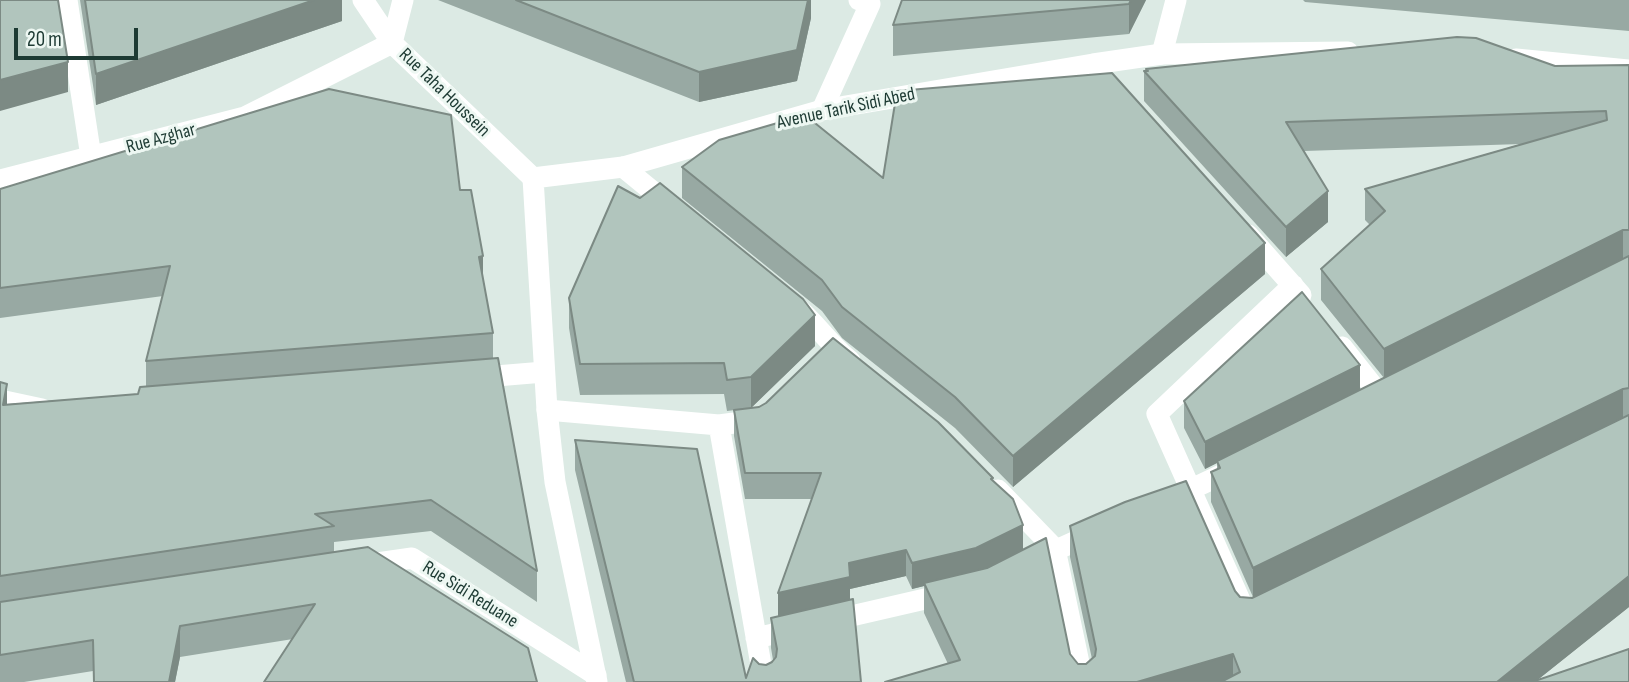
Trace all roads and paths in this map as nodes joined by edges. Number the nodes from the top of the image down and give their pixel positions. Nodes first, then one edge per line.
1 (67, 0) edge
2 (363, 0) edge
3 (403, 0) edge
4 (859, 0) edge
5 (1176, 0) edge
6 (392, 43) junction
7 (1370, 52) edge
8 (1162, 54) junction
9 (1491, 56) edge
10 (1093, 64) junction
11 (1629, 70) edge
12 (1112, 84) edge
13 (822, 110) junction
14 (91, 157) junction
15 (623, 167) junction
16 (533, 177) junction
17 (0, 180) edge
18 (687, 218) edge
19 (1238, 225) edge
20 (1293, 285) junction
21 (781, 295) edge
22 (1317, 315) edge
23 (1332, 335) edge
24 (544, 372) junction
25 (864, 372) edge
26 (449, 380) edge
27 (0, 400) edge
28 (776, 402) edge
29 (1356, 407) edge
30 (66, 410) edge
31 (547, 410) junction
32 (719, 425) junction
33 (1250, 460) edge
34 (983, 475) edge
35 (1191, 490) junction
36 (1142, 512) edge
37 (1117, 523) edge
38 (1055, 550) junction
39 (343, 568) edge
40 (1006, 574) edge
41 (968, 590) edge
42 (1271, 604) edge
43 (756, 638) junction
44 (597, 678) edge
45 (764, 682) edge
46 (1083, 682) edge

1 - 14 street
2 - 6 street, Rue Taha Houssein
3 - 6 street
4 - 13 street
5 - 8 street
6 - 14 street, Rue Azghar
6 - 16 street, Rue Taha Houssein
7 - 8 street, Avenue Tarik Sidi Abed
8 - 10 street, Avenue Tarik Sidi Abed
9 - 11 street
10 - 12 street
10 - 13 street, Avenue Tarik Sidi Abed
13 - 15 street, Avenue Tarik Sidi Abed
14 - 17 street, Rue Azghar
15 - 16 street, Avenue Tarik Sidi Abed
15 - 18 street
16 - 24 street
19 - 20 street
20 - 22 street
20 - 35 street
21 - 25 street
23 - 29 street
24 - 26 street
24 - 31 street
27 - 30 street
28 - 32 street
31 - 32 street
31 - 44 street
32 - 43 street
33 - 35 street
34 - 38 street
35 - 36 street
35 - 42 street
37 - 38 street
38 - 40 street
38 - 46 street
39 - 44 street, Rue Sidi Reduane
41 - 43 street
43 - 45 street

